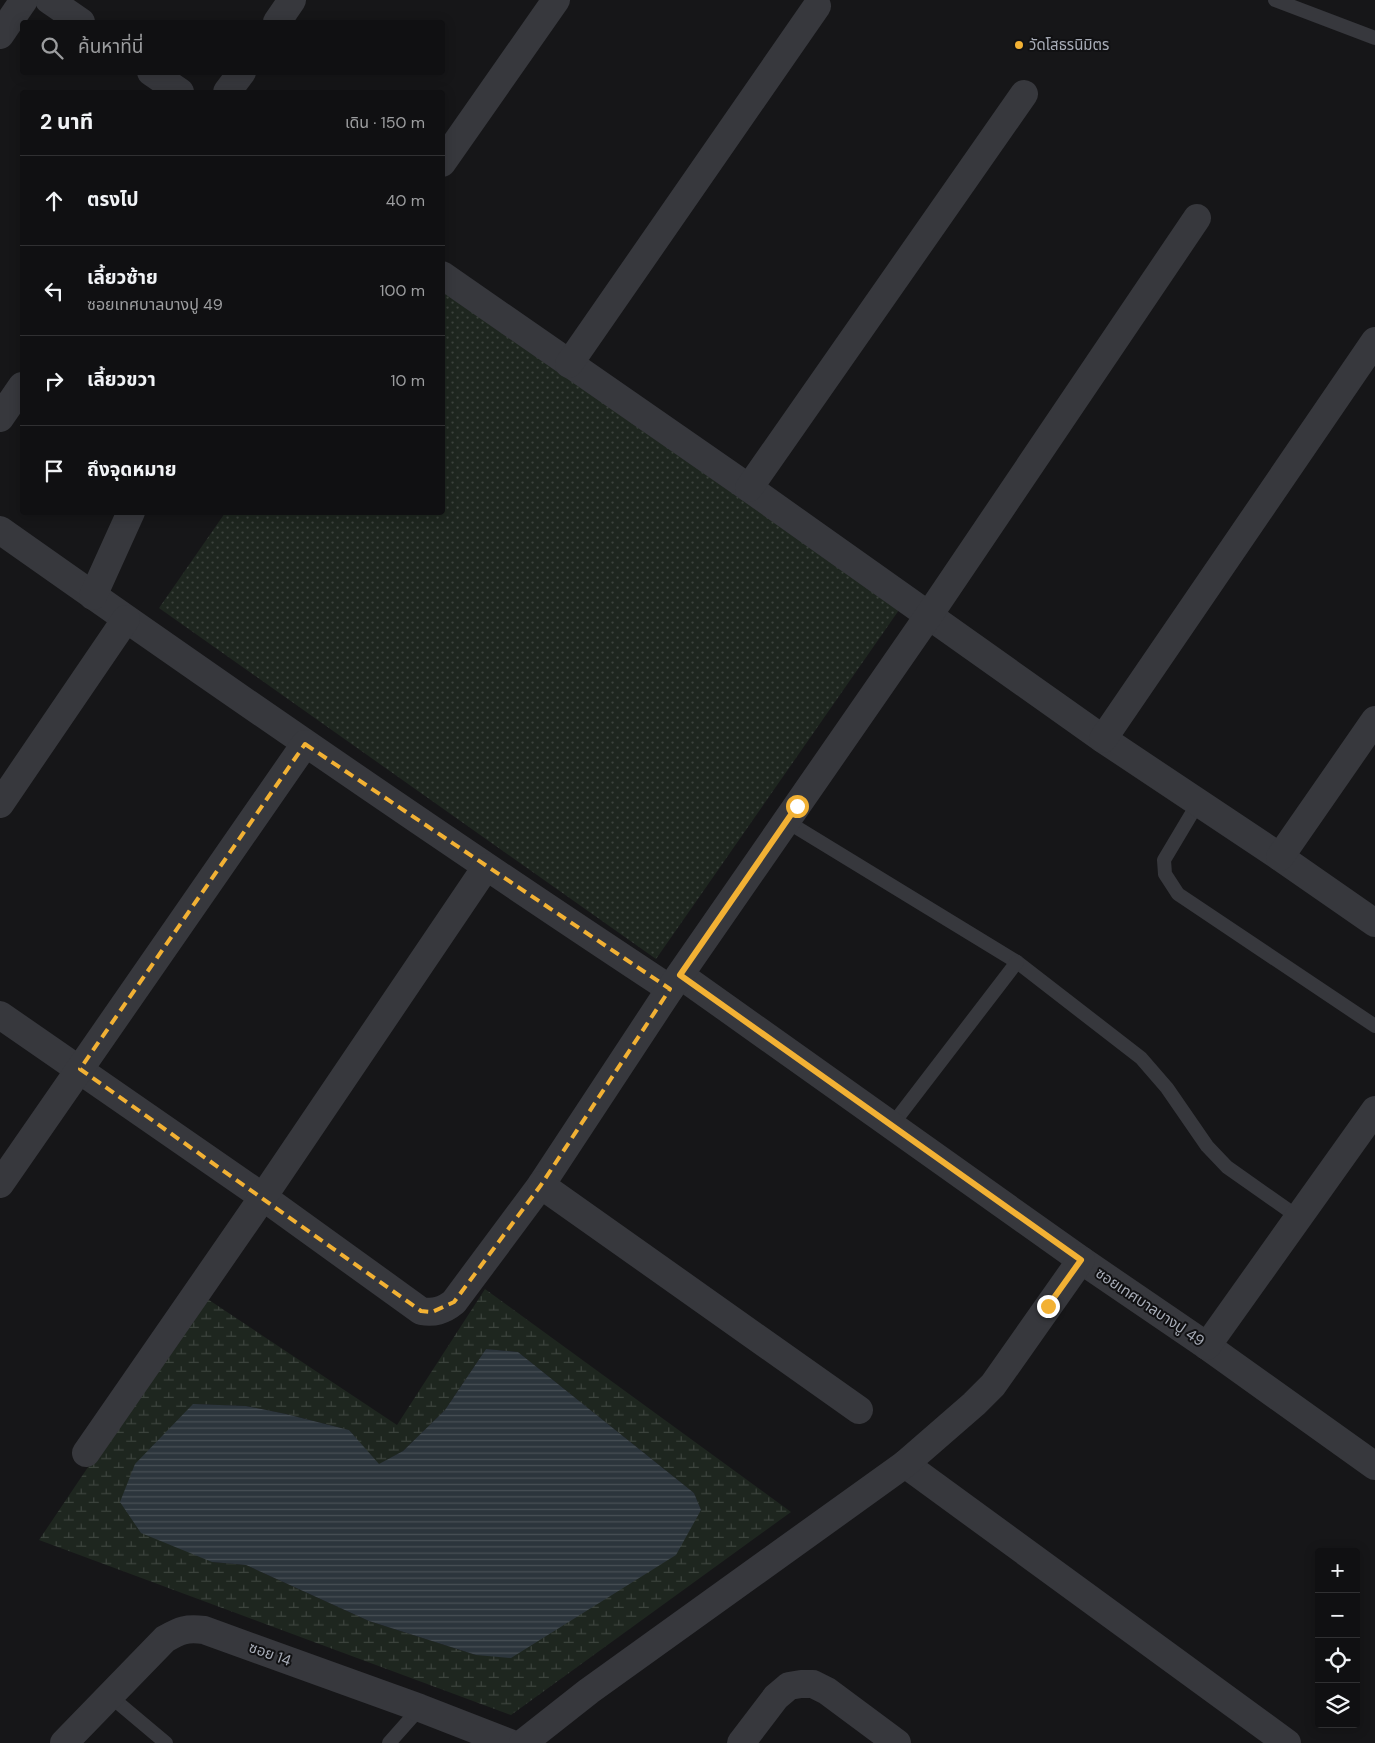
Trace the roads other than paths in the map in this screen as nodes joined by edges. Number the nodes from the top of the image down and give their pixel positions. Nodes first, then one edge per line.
1 (24, 0) edge
2 (49, 0) edge
3 (292, 0) edge
4 (556, 0) edge
5 (1275, 0) edge
6 (817, 6) dead end
7 (78, 20) edge
8 (278, 20) edge
9 (0, 35) edge
10 (1375, 38) edge
11 (155, 75) edge
12 (240, 75) edge
13 (177, 90) edge
14 (229, 90) edge
15 (1024, 94) dead end
16 (445, 159) edge
17 (1197, 218) dead end
18 (445, 277) edge
19 (1375, 341) edge
20 (570, 364) junction
21 (20, 389) edge
22 (0, 418) edge
23 (749, 488) junction
24 (130, 515) edge
25 (0, 530) edge
26 (93, 596) junction
27 (929, 615) junction
28 (126, 619) junction
29 (1375, 720) edge
30 (1103, 739) junction
31 (305, 744) junction
32 (1198, 803) junction
33 (0, 804) edge
34 (786, 821) junction
35 (1280, 857) junction
36 (486, 867) junction
37 (1375, 924) edge
38 (1017, 962) junction
39 (675, 982) junction
40 (0, 1015) edge
41 (1375, 1026) edge
42 (80, 1069) junction
43 (1375, 1110) edge
44 (892, 1125) junction
45 (0, 1184) edge
46 (541, 1185) junction
47 (263, 1197) junction
48 (1298, 1218) junction
49 (1081, 1260) junction
50 (1207, 1346) junction
51 (858, 1410) dead end
52 (86, 1453) dead end
53 (905, 1464) junction
54 (1375, 1466) edge
55 (110, 1696) junction
56 (420, 1708) junction
57 (64, 1743) edge
58 (166, 1743) edge
59 (389, 1743) edge
60 (510, 1743) edge
61 (523, 1743) edge
62 (741, 1743) edge
63 (897, 1743) edge
64 (1287, 1743) edge

1 - 9 street
2 - 7 street
3 - 8 street
4 - 16 street
5 - 10 lane
6 - 20 street
11 - 13 street
12 - 14 street
15 - 23 street
17 - 27 street
18 - 20 street
19 - 30 street
20 - 23 street
21 - 22 street
23 - 27 street
24 - 26 street
25 - 26 street, ซอยเทศบาลบางปู 49
26 - 28 street, ซอยเทศบาลบางปู 49
27 - 30 street
27 - 34 street
28 - 31 street, ซอยเทศบาลบางปู 49
28 - 33 street
29 - 35 street
30 - 32 street
31 - 36 street, ซอยเทศบาลบางปู 49
31 - 42 street
32 - 35 street
32 - 41 lane
34 - 38 lane
34 - 39 street
35 - 37 street
36 - 39 street, ซอยเทศบาลบางปู 49
36 - 47 street
38 - 44 lane
38 - 48 lane
39 - 44 street, ซอยเทศบาลบางปู 49
39 - 46 street
40 - 42 street
42 - 45 street
42 - 47 street
43 - 48 street
44 - 49 street, ซอยเทศบาลบางปู 49
46 - 47 street
46 - 51 street
47 - 52 street
48 - 50 street
49 - 50 street, ซอยเทศบาลบางปู 49
49 - 53 street
50 - 54 street, ซอยเทศบาลบางปู 49
53 - 61 street
53 - 64 street
55 - 56 street, ซอย 14
55 - 57 street, ซอย 14
55 - 58 lane
56 - 59 lane
56 - 60 street, ซอย 14
62 - 63 street

